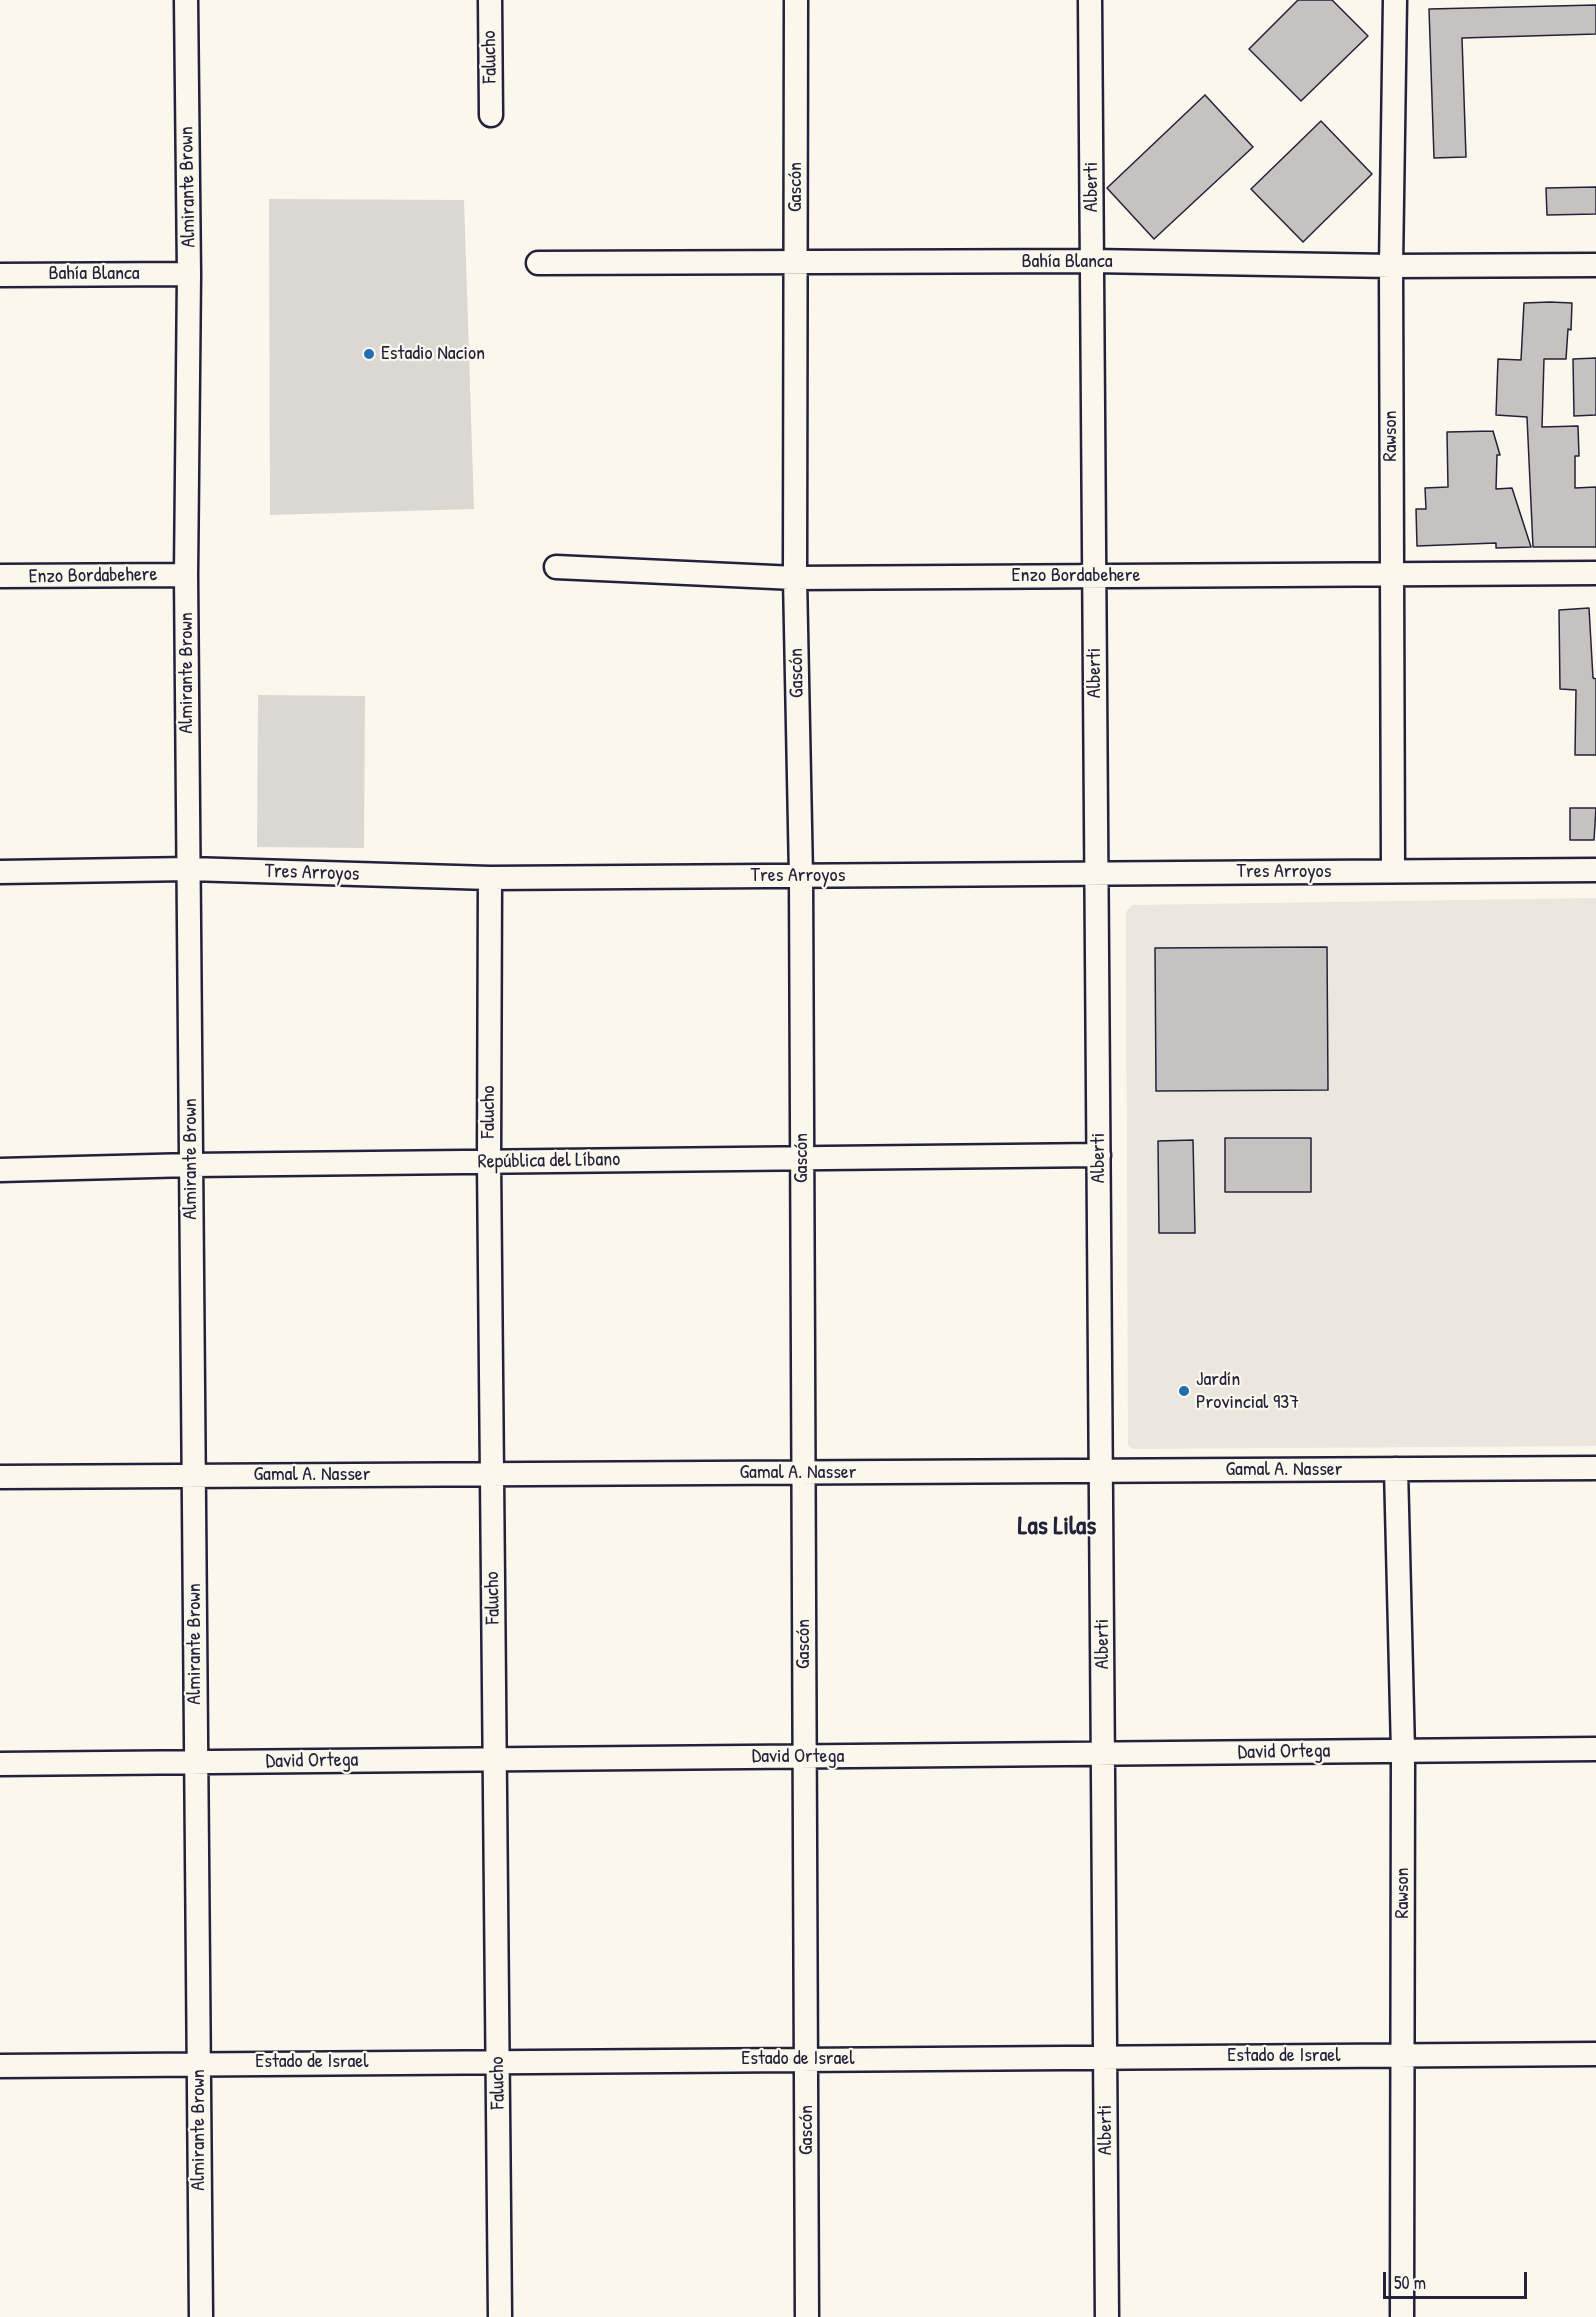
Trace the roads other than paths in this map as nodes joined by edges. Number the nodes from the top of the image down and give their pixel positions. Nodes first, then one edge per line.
1 (186, 0) edge
2 (489, 0) edge
3 (796, 0) edge
4 (1090, 0) edge
5 (1395, 0) edge
6 (491, 115) dead end
7 (1092, 261) junction
8 (538, 263) dead end
9 (795, 264) junction
10 (1596, 265) edge
11 (1391, 266) junction
12 (0, 274) edge
13 (189, 274) junction
14 (556, 567) dead end
15 (1596, 573) edge
16 (1391, 574) junction
17 (186, 575) junction
18 (0, 576) edge
19 (1095, 576) junction
20 (795, 578) junction
21 (189, 869) junction
22 (1596, 870) edge
23 (1393, 871) junction
24 (0, 872) edge
25 (1097, 873) junction
26 (801, 876) junction
27 (490, 878) junction
28 (1099, 1155) junction
29 (802, 1158) junction
30 (489, 1162) junction
31 (191, 1165) junction
32 (0, 1170) edge
33 (1596, 1468) edge
34 (1396, 1469) junction
35 (1101, 1471) junction
36 (804, 1473) junction
37 (492, 1474) junction
38 (194, 1476) junction
39 (0, 1477) edge
40 (1596, 1749) edge
41 (1403, 1751) junction
42 (1103, 1754) junction
43 (805, 1757) junction
44 (495, 1759) junction
45 (196, 1762) junction
46 (0, 1764) edge
47 (1596, 2054) edge
48 (1402, 2055) junction
49 (1106, 2057) junction
50 (806, 2059) junction
51 (498, 2061) junction
52 (199, 2063) junction
53 (0, 2066) edge
54 (201, 2317) edge
55 (500, 2317) edge
56 (807, 2317) edge
57 (1107, 2317) edge
58 (1402, 2317) edge

1 - 13 street, Almirante Brown
2 - 6 street, Falucho
3 - 9 street, Gascón
4 - 7 street, Alberti
5 - 11 street, Rawson
7 - 9 street, Bahía Blanca
7 - 11 street, Bahía Blanca
7 - 19 street, Alberti
8 - 9 street, Bahía Blanca
9 - 20 street, Gascón
10 - 11 street, Bahía Blanca
11 - 16 street, Rawson
12 - 13 street, Bahía Blanca
13 - 17 street, Almirante Brown
14 - 20 street, Enzo Bordabehere
15 - 16 street, Enzo Bordabehere
16 - 19 street, Enzo Bordabehere
16 - 23 street, Rawson
17 - 18 street, Enzo Bordabehere
17 - 21 street, Almirante Brown
19 - 20 street, Enzo Bordabehere
19 - 25 street, Alberti
20 - 26 street, Gascón
21 - 24 street, Tres Arroyos
21 - 27 street, Tres Arroyos
21 - 31 street, Almirante Brown
22 - 23 street, Tres Arroyos
23 - 25 street, Tres Arroyos
25 - 26 street, Tres Arroyos
25 - 28 street, Alberti
26 - 27 street, Tres Arroyos
26 - 29 street, Gascón
27 - 30 street, Falucho
28 - 29 street, República del Líbano
28 - 35 street, Alberti
29 - 30 street, República del Líbano
29 - 36 street, Gascón
30 - 31 street, República del Líbano
30 - 37 street, Falucho
31 - 32 street, República del Líbano
31 - 38 street, Almirante Brown
33 - 34 street, Gamal A. Nasser
34 - 35 street, Gamal A. Nasser
34 - 41 street, Rawson
35 - 36 street, Gamal A. Nasser
35 - 42 street, Alberti
36 - 37 street, Gamal A. Nasser
36 - 43 street, Gascón
37 - 38 street, Gamal A. Nasser
37 - 44 street, Falucho
38 - 39 street, Gamal A. Nasser
38 - 45 street, Almirante Brown
40 - 41 street, David Ortega
41 - 42 street, David Ortega
41 - 48 street, Rawson
42 - 43 street, David Ortega
42 - 49 street, Alberti
43 - 44 street, David Ortega
43 - 50 street, Gascón
44 - 45 street, David Ortega
44 - 51 street, Falucho
45 - 46 street, David Ortega
45 - 52 street, Almirante Brown
47 - 48 street, Estado de Israel
48 - 49 street, Estado de Israel
48 - 58 street, Rawson
49 - 50 street, Estado de Israel
49 - 57 street, Alberti
50 - 51 street, Estado de Israel
50 - 56 street, Gascón
51 - 52 street, Estado de Israel
51 - 55 street, Falucho
52 - 53 street, Estado de Israel
52 - 54 street, Almirante Brown

